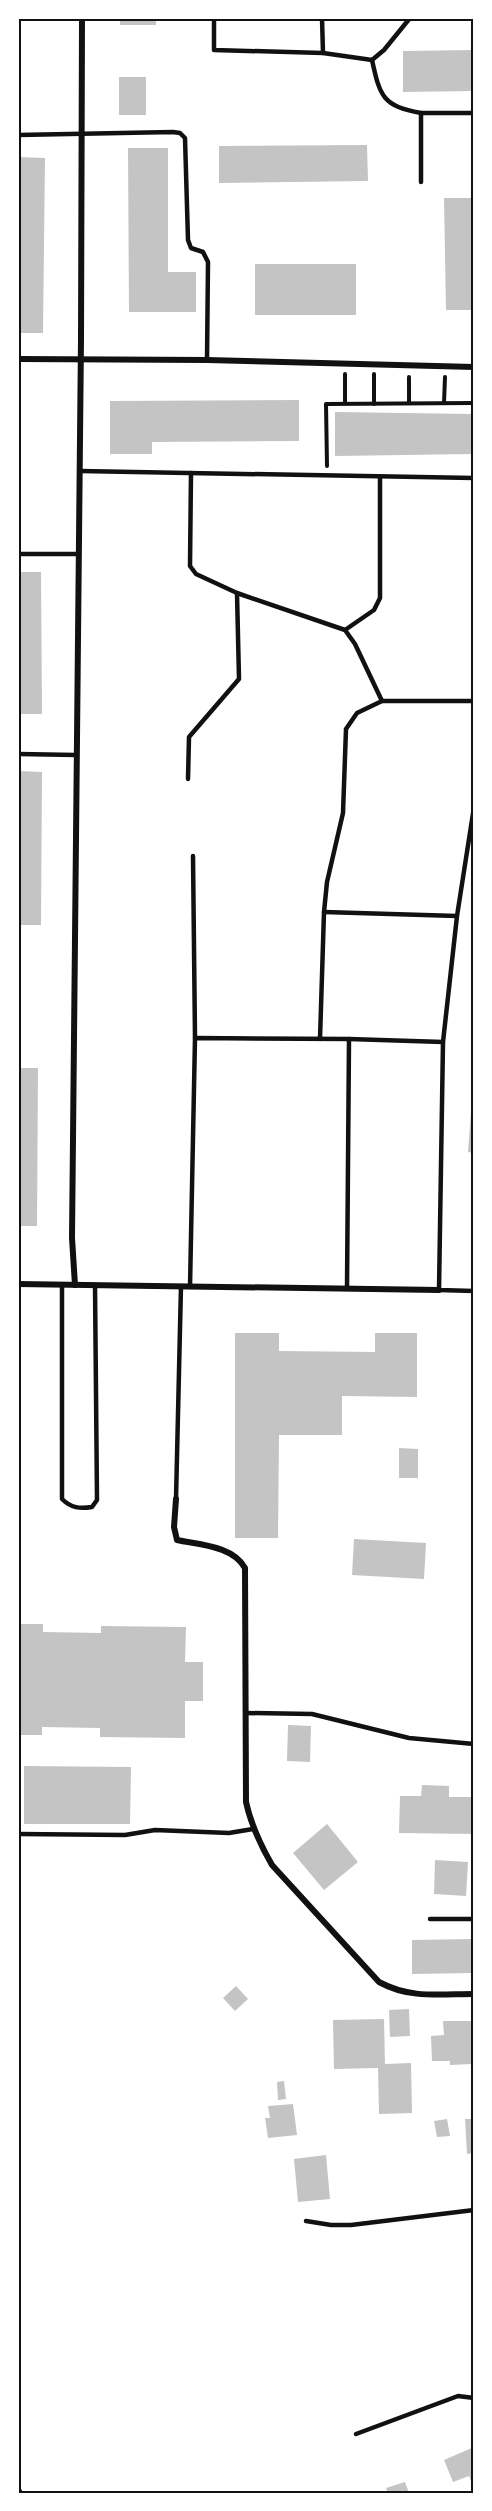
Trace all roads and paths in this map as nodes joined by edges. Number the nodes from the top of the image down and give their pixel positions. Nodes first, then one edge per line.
1 (82, 18) edge
2 (214, 18) edge
3 (322, 18) edge
4 (410, 18) edge
5 (323, 53) junction
6 (372, 60) junction
7 (422, 113) junction
8 (474, 113) edge
9 (82, 134) junction
10 (18, 135) edge
11 (421, 182) dead end
12 (18, 359) edge
13 (81, 359) junction
14 (207, 360) junction
15 (345, 364) junction
16 (374, 364) junction
17 (409, 365) junction
18 (445, 366) junction
19 (474, 367) edge
20 (444, 403) junction
21 (474, 403) edge
22 (345, 404) junction
23 (374, 404) junction
24 (409, 404) junction
25 (80, 471) junction
26 (191, 473) junction
27 (327, 476) junction
28 (380, 477) junction
29 (474, 478) edge
30 (18, 554) edge
31 (79, 554) junction
32 (237, 593) junction
33 (345, 630) junction
34 (382, 701) junction
35 (474, 701) edge
36 (18, 754) edge
37 (76, 755) junction
38 (188, 779) dead end
39 (474, 807) edge
40 (193, 856) dead end
41 (324, 912) junction
42 (457, 916) junction
43 (195, 1038) junction
44 (320, 1039) junction
45 (349, 1039) junction
46 (443, 1042) junction
47 (18, 1284) edge
48 (62, 1285) junction
49 (75, 1285) junction
50 (95, 1285) junction
51 (181, 1286) junction
52 (190, 1287) junction
53 (347, 1288) junction
54 (439, 1290) junction
55 (474, 1291) edge
56 (176, 1499) joint
57 (246, 1713) junction
58 (474, 1744) edge
59 (253, 1828) junction
60 (18, 1834) edge
61 (430, 1919) dead end
62 (474, 1919) edge
63 (474, 1994) edge
64 (474, 2210) edge
65 (306, 2221) dead end
66 (474, 2398) edge
67 (356, 2434) dead end

1 - 9 street
2 - 5 lane
3 - 5 lane
4 - 6 lane
5 - 6 lane
6 - 7 lane
7 - 8 lane
7 - 11 lane
9 - 10 lane
9 - 13 street
9 - 14 lane
12 - 13 street
13 - 14 street
13 - 25 street
14 - 15 street
15 - 16 street
15 - 22 path
16 - 17 street
16 - 23 path
17 - 18 street
17 - 24 path
18 - 19 street
18 - 20 path
20 - 21 path
20 - 24 path
22 - 23 path
22 - 27 path
23 - 24 path
25 - 26 lane
25 - 31 street
26 - 27 lane
26 - 32 lane
27 - 28 lane
28 - 29 lane
28 - 33 lane
30 - 31 lane
31 - 37 street
32 - 33 lane
32 - 38 lane
33 - 34 lane
34 - 35 lane
34 - 41 lane
36 - 37 lane
37 - 49 street
39 - 42 lane
40 - 43 lane
41 - 42 lane
41 - 44 lane
42 - 46 lane
43 - 44 lane
43 - 52 lane
44 - 45 lane
45 - 46 lane
45 - 53 lane
46 - 54 lane
47 - 48 street
48 - 49 street
48 - 50 lane
49 - 50 street
50 - 51 street
51 - 52 street
51 - 56 lane
52 - 53 street
53 - 54 street
54 - 55 lane
56 - 57 street
57 - 58 lane
57 - 59 street
59 - 60 lane
59 - 63 street
61 - 62 lane
64 - 65 lane
66 - 67 lane

